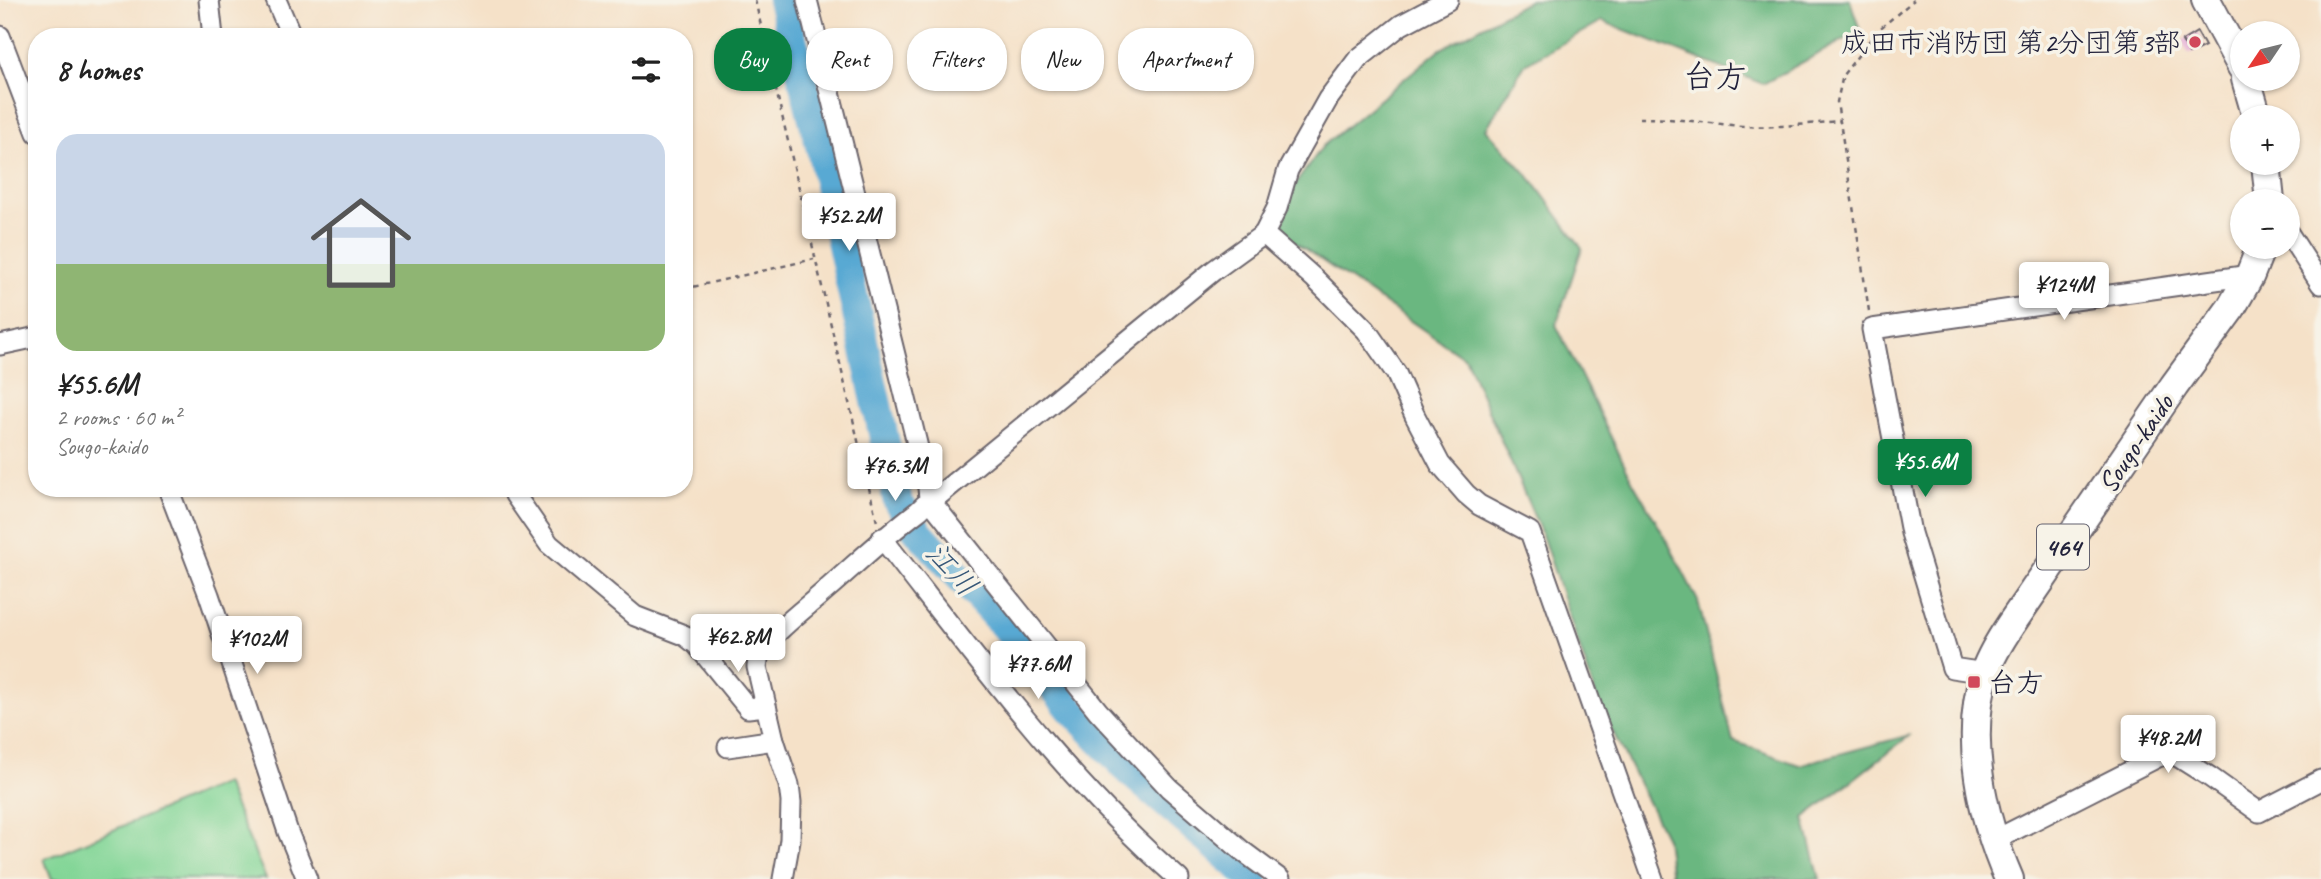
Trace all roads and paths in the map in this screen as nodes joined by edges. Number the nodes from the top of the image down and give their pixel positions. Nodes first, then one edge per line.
1 (209, 0) edge
2 (276, 0) edge
3 (755, 0) edge
4 (807, 0) edge
5 (1448, 0) edge
6 (1914, 0) edge
7 (2206, 0) edge
8 (212, 28) edge
9 (288, 28) edge
10 (0, 36) edge
11 (2230, 45) edge
12 (28, 109) edge
13 (1639, 118) dead end
14 (1840, 121) junction
15 (1264, 234) junction
16 (2300, 251) edge
17 (815, 259) junction
18 (2256, 259) edge
19 (2250, 275) junction
20 (2321, 284) edge
21 (693, 287) edge
22 (1872, 329) junction
23 (28, 339) edge
24 (0, 345) edge
25 (171, 497) edge
26 (516, 497) edge
27 (927, 502) junction
28 (886, 535) junction
29 (1985, 673) junction
30 (766, 706) junction
31 (774, 740) junction
32 (728, 747) dead end
33 (2321, 780) edge
34 (1993, 841) junction
35 (307, 879) edge
36 (783, 879) edge
37 (1179, 879) edge
38 (1280, 879) edge
39 (1653, 879) edge
40 (2009, 879) edge

1 - 8 street
2 - 9 street
3 - 17 path
4 - 27 street
5 - 15 street
6 - 14 path
7 - 11 highway
10 - 12 street
13 - 14 path
14 - 22 path
15 - 27 street
15 - 39 street
16 - 20 street
17 - 21 path
17 - 28 path
18 - 19 highway, Sougo-kaido / 464
19 - 22 street
19 - 29 highway, Sougo-kaido / 464
22 - 29 street
23 - 24 street
25 - 35 street
26 - 30 street
27 - 28 street
27 - 38 street
28 - 30 street
28 - 37 street
29 - 34 highway, Sougo-kaido / 464
30 - 31 street
31 - 32 street
31 - 36 street
33 - 34 street
34 - 40 highway, Sougo-kaido / 464

